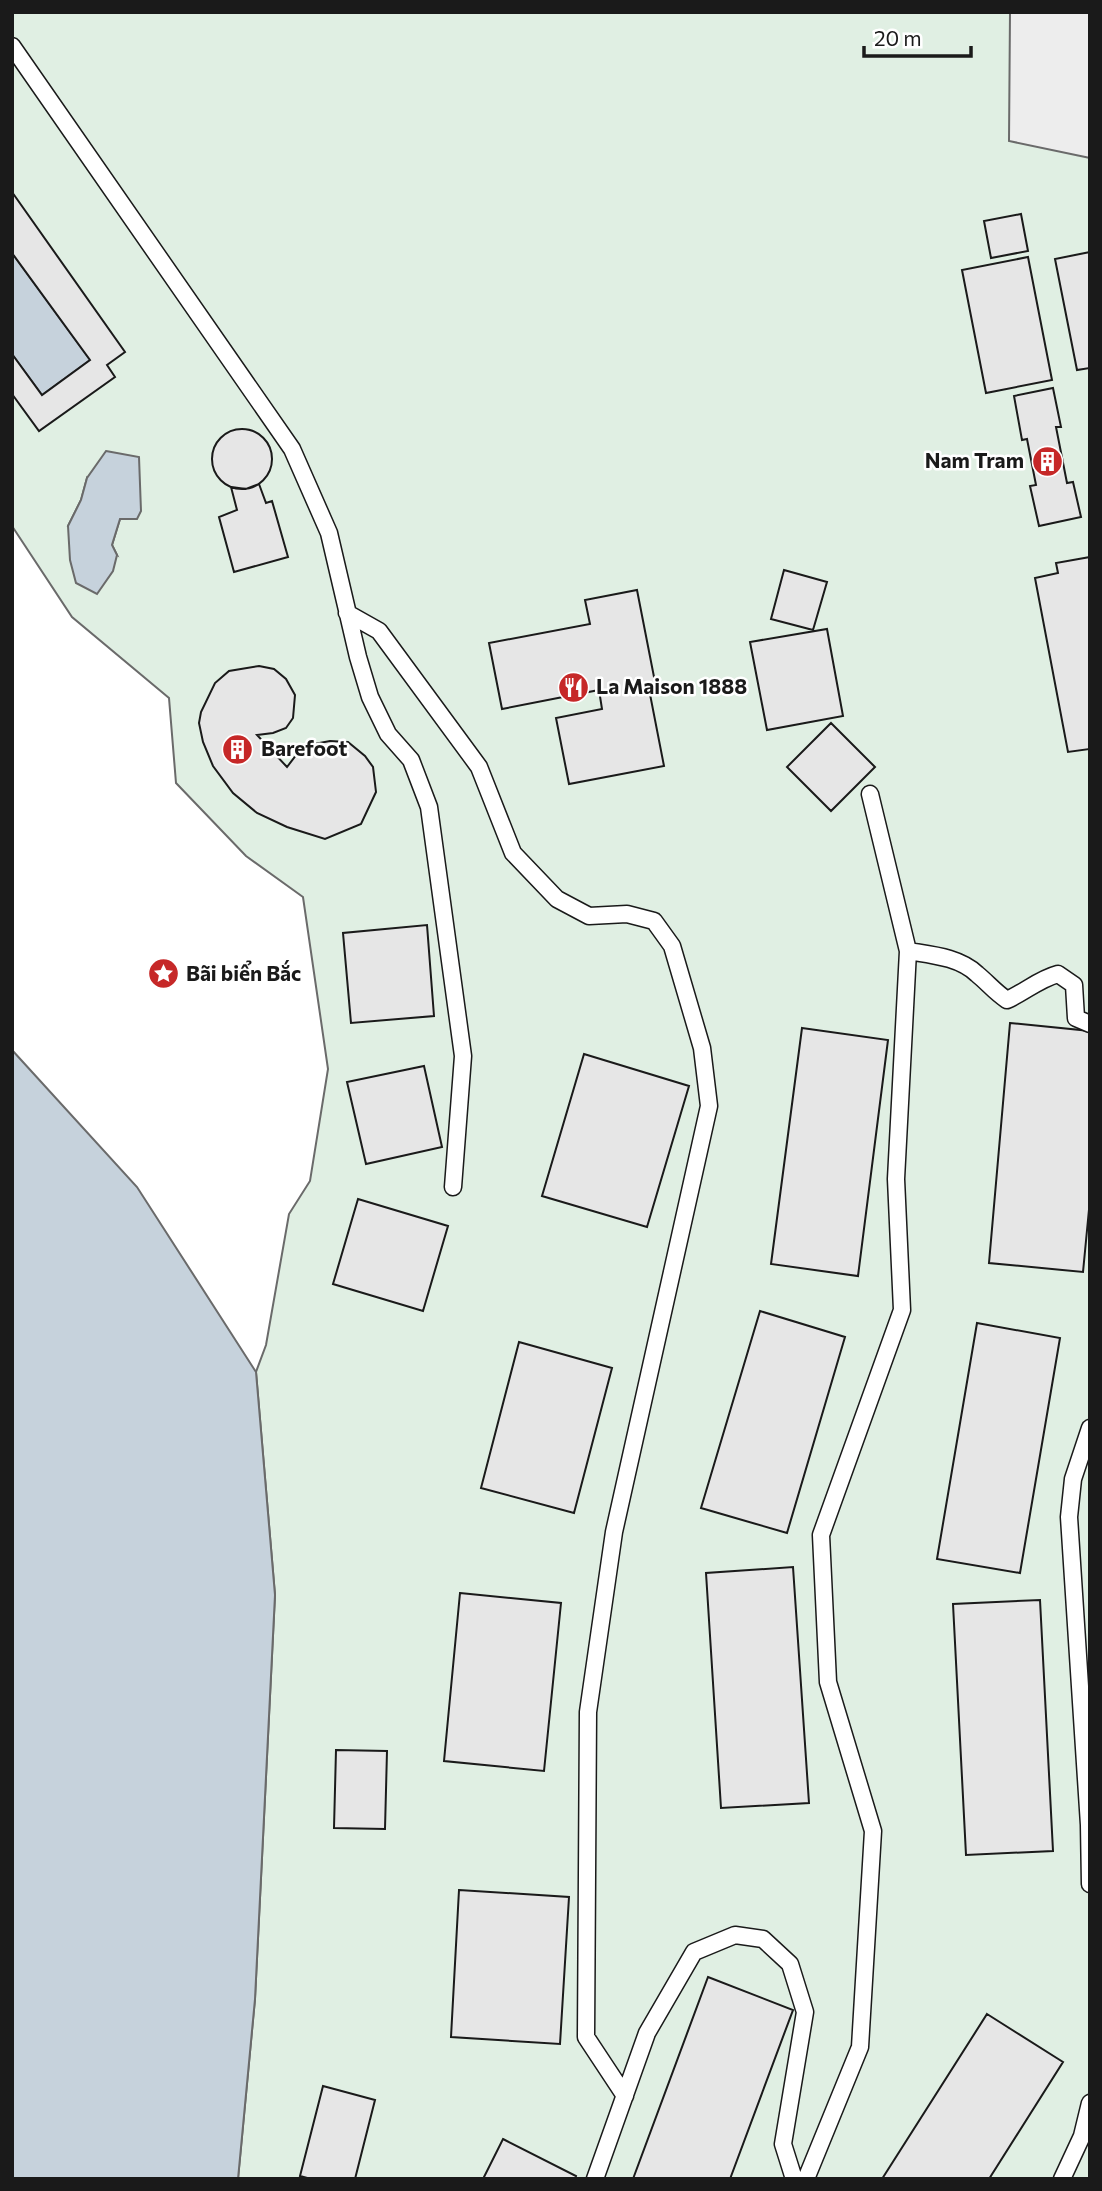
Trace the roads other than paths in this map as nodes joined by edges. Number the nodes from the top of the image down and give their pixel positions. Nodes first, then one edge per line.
1 (12, 46) edge
2 (347, 613) junction
3 (870, 793) dead end
4 (908, 951) junction
5 (1090, 1024) edge
6 (453, 1188) dead end
7 (1090, 1429) edge
8 (1090, 1884) edge
9 (625, 2096) junction
10 (1090, 2103) edge
11 (594, 2179) edge
12 (794, 2179) edge
13 (806, 2179) edge
14 (1062, 2179) edge

1 - 2 lane
2 - 6 lane
2 - 9 lane
3 - 4 lane
4 - 5 lane
4 - 13 lane
7 - 8 lane
9 - 11 lane
9 - 12 lane
10 - 14 lane

